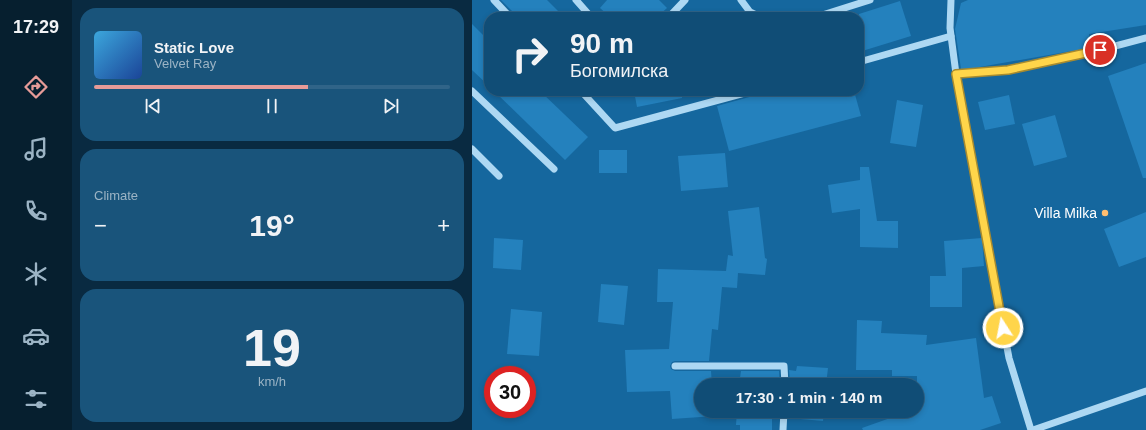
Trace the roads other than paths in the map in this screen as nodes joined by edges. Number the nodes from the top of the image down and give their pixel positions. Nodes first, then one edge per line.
1 (494, 0) edge
2 (576, 0) edge
3 (685, 0) edge
4 (741, 0) edge
5 (870, 0) edge
6 (951, 0) edge
7 (505, 12) edge
8 (587, 12) edge
9 (674, 12) edge
10 (748, 12) edge
11 (832, 12) edge
12 (951, 36) junction
13 (1146, 38) edge
14 (864, 61) edge
15 (956, 74) junction
16 (472, 91) edge
17 (585, 96) edge
18 (733, 96) edge
19 (472, 149) edge
20 (554, 169) dead end
21 (499, 176) dead end
22 (675, 366) dead end
23 (785, 378) edge
24 (1146, 391) edge
25 (784, 418) edge
26 (783, 430) edge
27 (1032, 430) edge

1 - 7 street
2 - 8 street
3 - 9 street
4 - 10 street
5 - 11 street
6 - 12 street
12 - 14 street
12 - 15 street
13 - 15 street
15 - 27 street
16 - 20 street
17 - 18 street
19 - 21 street
22 - 23 street
24 - 27 street
25 - 26 street

